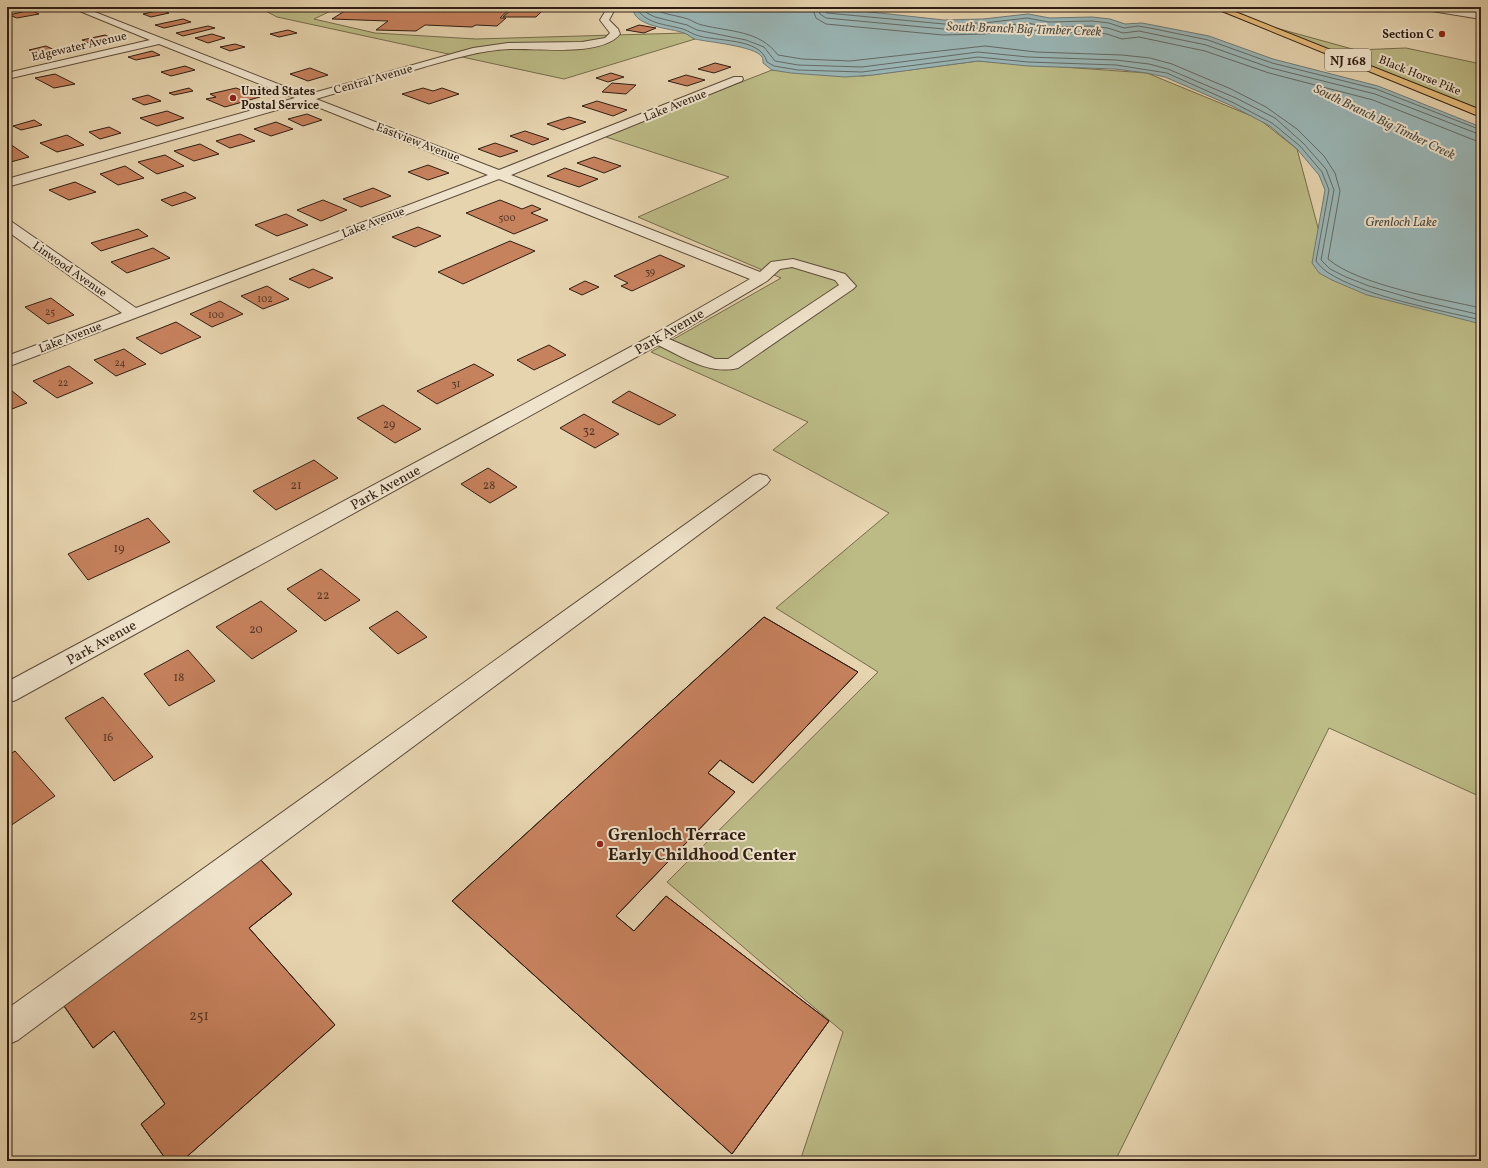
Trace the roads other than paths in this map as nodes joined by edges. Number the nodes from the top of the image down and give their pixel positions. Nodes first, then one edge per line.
1 (74, 7) edge
2 (612, 7) edge
3 (1216, 7) edge
4 (1426, 7) edge
5 (1481, 16) edge
6 (158, 41) junction
7 (7, 76) edge
8 (738, 80) dead end
9 (306, 98) junction
10 (1481, 114) edge
11 (501, 174) junction
12 (7, 183) edge
13 (7, 225) edge
14 (762, 278) junction
15 (132, 313) junction
16 (656, 339) junction
17 (7, 362) edge
18 (760, 480) dead end
19 (7, 693) edge
20 (7, 1029) edge

1 - 6 street, Eastview Avenue
2 - 9 street, Central Avenue
3 - 10 main road, Black Horse Pike / NJ 168
4 - 5 street
6 - 7 street, Edgewater Avenue
6 - 9 street, Eastview Avenue
8 - 11 street, Lake Avenue
9 - 11 street, Eastview Avenue
9 - 12 street, Central Avenue
11 - 14 street, Eastview Avenue
11 - 15 street, Lake Avenue
13 - 15 street, Linwood Avenue
14 - 16 street, Park Avenue
14 - 16 street, Park Avenue
15 - 17 street, Lake Avenue
16 - 19 street, Park Avenue
18 - 20 street

